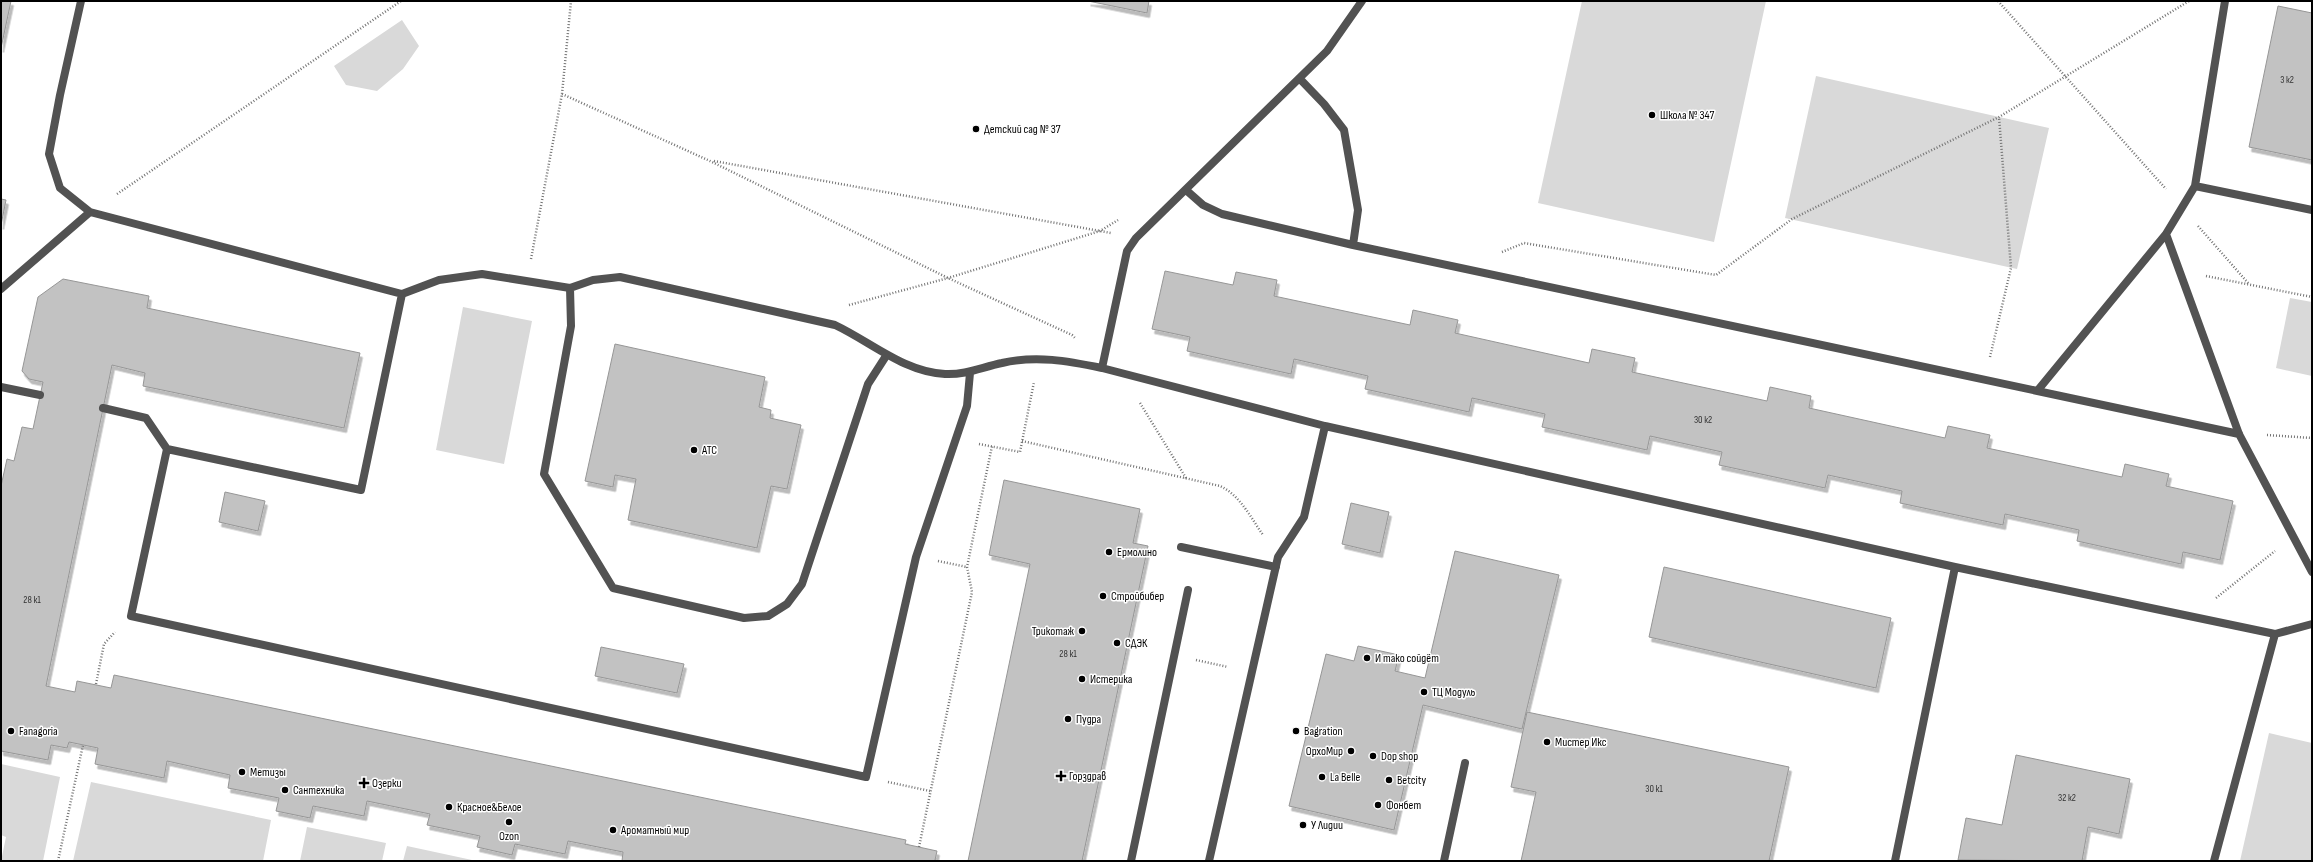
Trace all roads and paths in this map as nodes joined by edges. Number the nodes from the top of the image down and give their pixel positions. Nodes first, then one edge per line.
1 (81, 1) edge
2 (401, 1) edge
3 (571, 1) edge
4 (1362, 1) edge
5 (1998, 1) edge
6 (2189, 1) edge
7 (2225, 1) edge
8 (2065, 77) junction
9 (1300, 79) junction
10 (562, 94) junction
11 (1999, 116) junction
12 (710, 161) junction
13 (2195, 186) junction
14 (1186, 190) junction
15 (2182, 207) junction
16 (2312, 210) edge
17 (90, 212) junction
18 (1123, 216) dead end
19 (1100, 231) junction
20 (2166, 234) junction
21 (1136, 238) junction
22 (1353, 245) junction
23 (1464, 268) junction
24 (2180, 271) junction
25 (948, 278) junction
26 (527, 282) junction
27 (2249, 284) junction
28 (570, 288) junction
29 (1, 289) edge
30 (402, 294) junction
31 (2312, 297) edge
32 (841, 307) dead end
33 (886, 356) junction
34 (1038, 358) junction
35 (1102, 368) junction
36 (970, 373) junction
37 (1985, 379) junction
38 (1, 387) edge
39 (2038, 390) junction
40 (40, 395) dead end
41 (1136, 399) dead end
42 (103, 408) dead end
43 (1325, 426) junction
44 (2239, 434) junction
45 (2312, 438) edge
46 (956, 439) junction
47 (1022, 441) junction
48 (992, 446) junction
49 (167, 449) junction
50 (1186, 478) junction
51 (2294, 537) junction
52 (1180, 546) dead end
53 (916, 557) junction
54 (1278, 557) junction
55 (967, 567) junction
56 (1276, 567) junction
57 (1956, 567) junction
58 (2312, 572) edge
59 (1188, 590) dead end
60 (131, 616) junction
61 (2192, 616) junction
62 (2312, 624) edge
63 (2275, 634) junction
64 (1174, 655) junction
65 (1252, 672) junction
66 (96, 684) dead end
67 (83, 745) dead end
68 (1465, 763) dead end
69 (866, 777) junction
70 (930, 791) junction
71 (919, 847) dead end
72 (58, 861) edge
73 (1130, 861) edge
74 (1209, 861) edge
75 (1444, 861) edge
76 (1895, 861) edge
77 (2214, 861) edge

1 - 17 lane
2 - 17 path
3 - 10 path
4 - 9 lane
5 - 8 path
6 - 8 path
7 - 13 lane
8 - 11 path
8 - 15 path
9 - 14 lane
9 - 22 lane
10 - 12 path
10 - 26 path
11 - 23 path
11 - 37 path
12 - 19 path
12 - 25 path
13 - 15 lane
13 - 16 lane
14 - 21 lane
14 - 22 lane
15 - 20 lane
15 - 27 path
17 - 29 lane
17 - 30 lane
18 - 19 path
19 - 21 path
19 - 25 path
20 - 24 lane
20 - 39 lane
21 - 35 lane
22 - 23 lane
23 - 37 lane
24 - 27 path
24 - 44 lane
25 - 32 path
25 - 35 path
26 - 28 lane
26 - 30 lane
27 - 31 path
28 - 33 lane
28 - 33 lane
30 - 49 lane
33 - 36 lane
34 - 35 lane
34 - 36 lane
34 - 47 path
35 - 43 lane
36 - 46 lane
37 - 39 lane
38 - 40 lane
39 - 44 lane
41 - 50 path
42 - 49 lane
43 - 54 lane
43 - 57 lane
44 - 45 path
44 - 51 lane
46 - 48 path
46 - 53 lane
47 - 48 path
47 - 50 path
48 - 55 path
49 - 60 lane
50 - 54 path
51 - 58 lane
51 - 61 path
52 - 56 lane
53 - 55 path
53 - 69 lane
54 - 56 lane
55 - 70 path
56 - 65 lane
57 - 61 lane
57 - 76 lane
59 - 64 lane
60 - 66 path
60 - 69 lane
61 - 63 lane
62 - 63 lane
63 - 77 lane
64 - 65 path
64 - 73 lane
65 - 74 lane
67 - 72 path
68 - 75 lane
69 - 70 path
70 - 71 path

